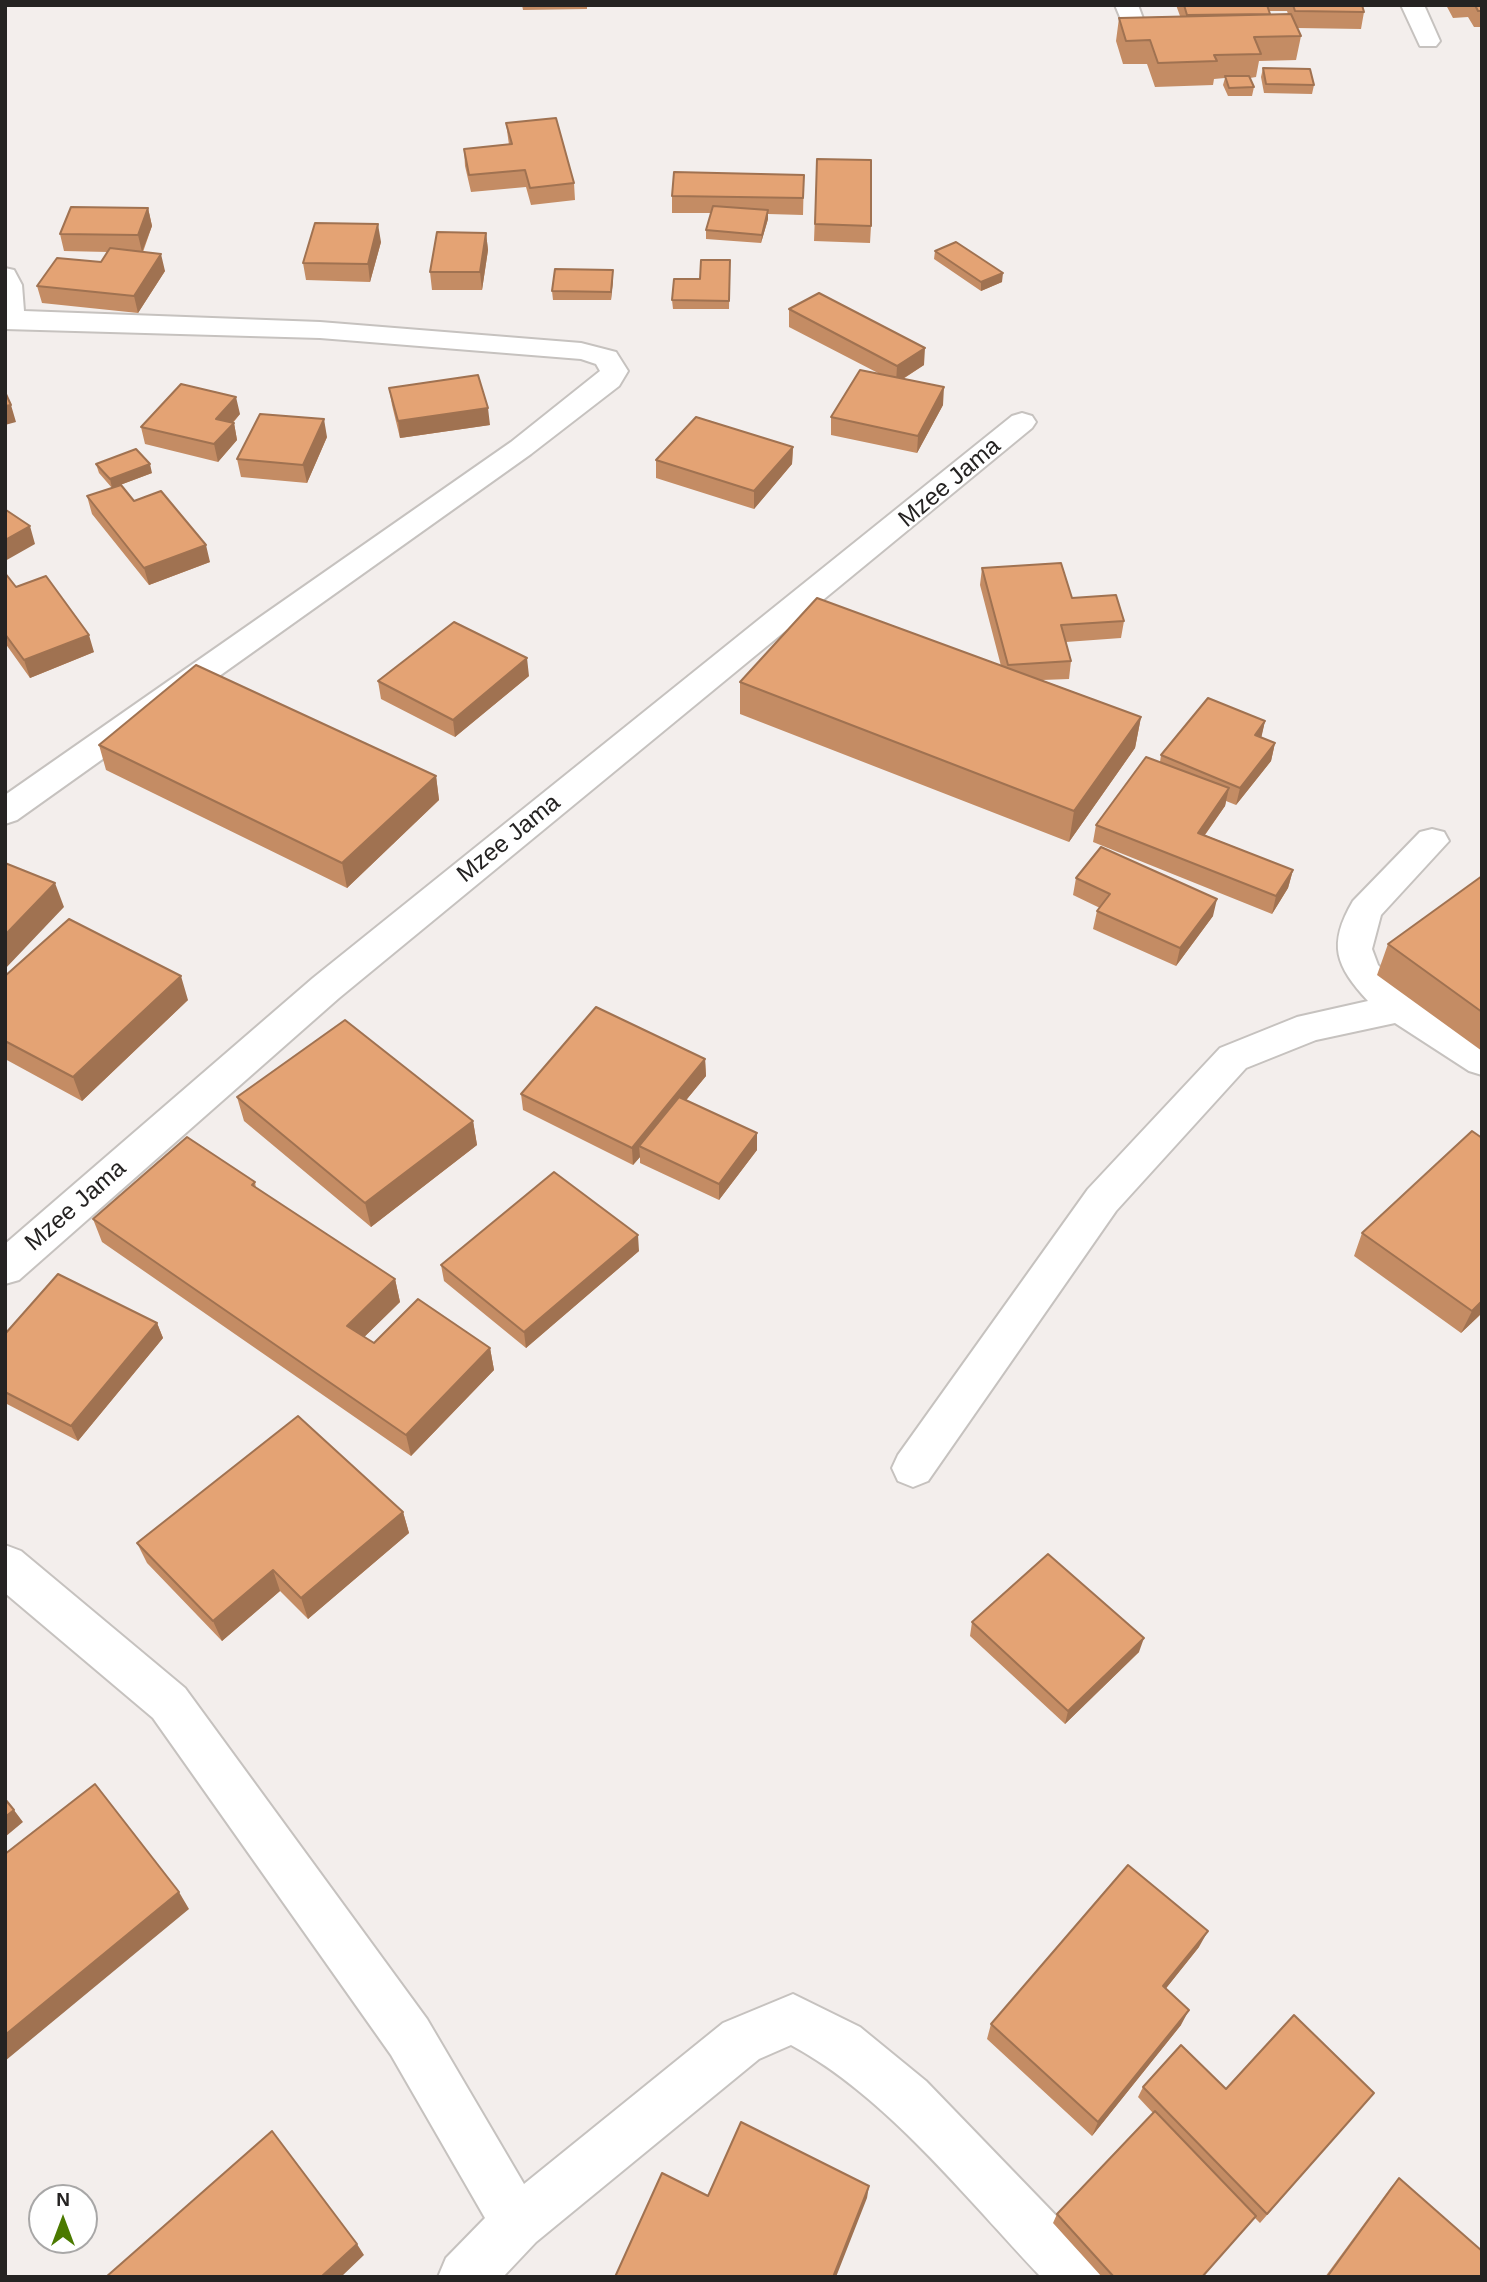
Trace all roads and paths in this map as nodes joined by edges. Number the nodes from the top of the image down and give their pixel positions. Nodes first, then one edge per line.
1 (1412, 5) edge
2 (1428, 41) dead end
3 (5, 276) edge
4 (8, 320) edge
5 (1022, 422) dead end
6 (5, 813) edge
7 (1432, 841) dead end
8 (1401, 1008) junction
9 (1482, 1061) edge
10 (5, 1268) edge
11 (913, 1468) dead end
12 (5, 1565) edge
13 (517, 2223) junction
14 (465, 2277) edge
15 (1078, 2277) edge

1 - 2 street
3 - 4 street
4 - 6 street
5 - 10 street, Mzee Jama
7 - 8 street
8 - 9 street
8 - 11 street
12 - 13 street
13 - 14 street
13 - 15 street

